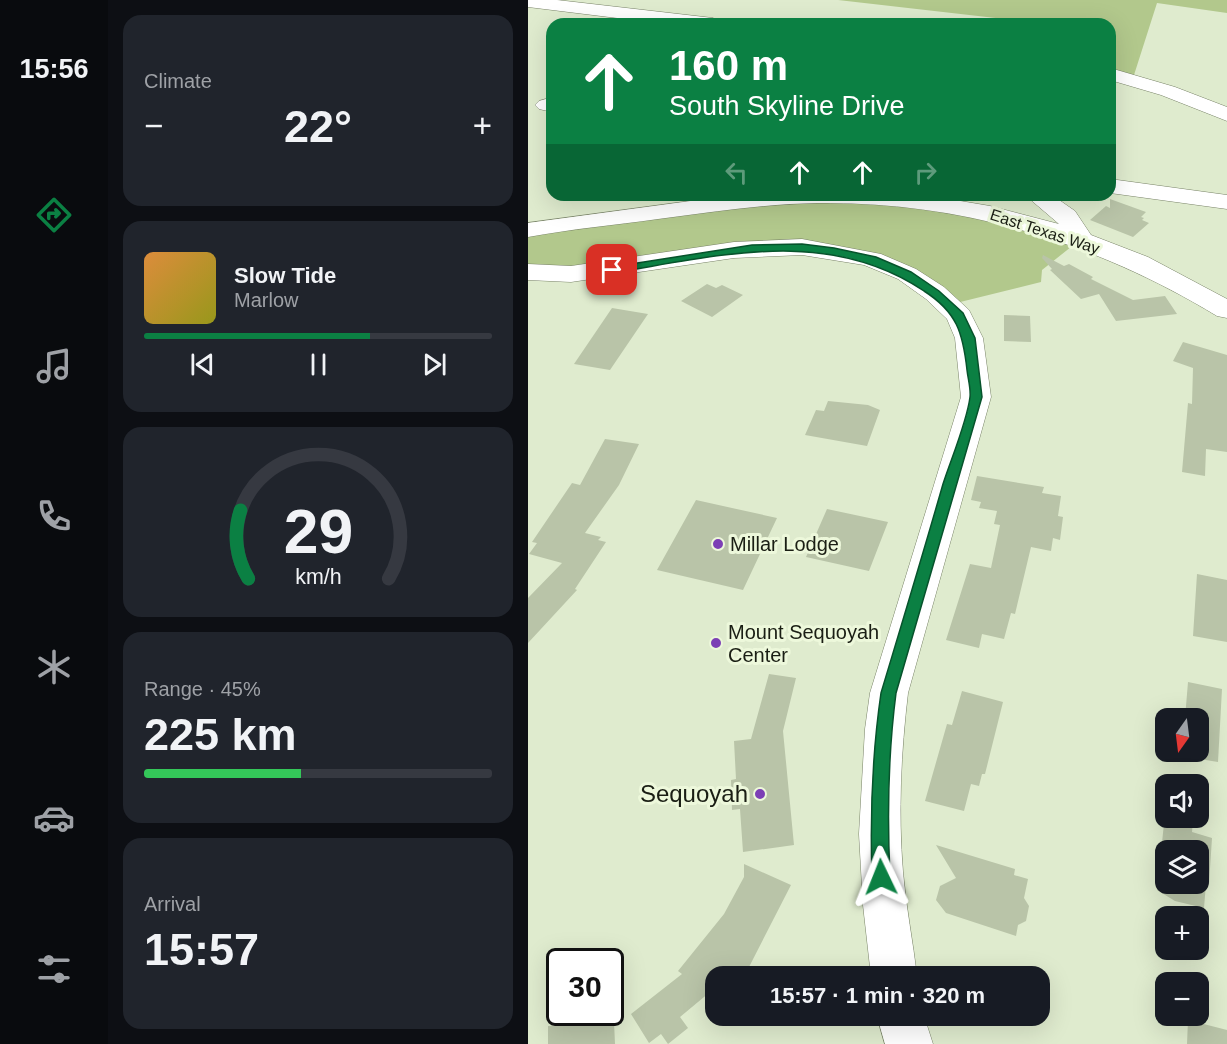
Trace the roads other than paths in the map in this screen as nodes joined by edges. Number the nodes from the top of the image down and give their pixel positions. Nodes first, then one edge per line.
1 (528, 2) edge
2 (663, 18) edge
3 (1116, 77) edge
4 (1227, 115) edge
5 (1116, 187) edge
6 (760, 201) edge
7 (906, 201) edge
8 (1045, 201) edge
9 (1227, 202) edge
10 (528, 230) edge
11 (1081, 239) junction
12 (528, 272) edge
13 (1227, 310) edge
14 (893, 966) edge
15 (904, 1026) edge
16 (909, 1044) edge

1 - 2 street
3 - 4 street
5 - 9 street
6 - 10 street, East Texas Way
7 - 11 street, East Texas Way
8 - 11 street
11 - 13 street, East Texas Way
12 - 14 street
15 - 16 street

